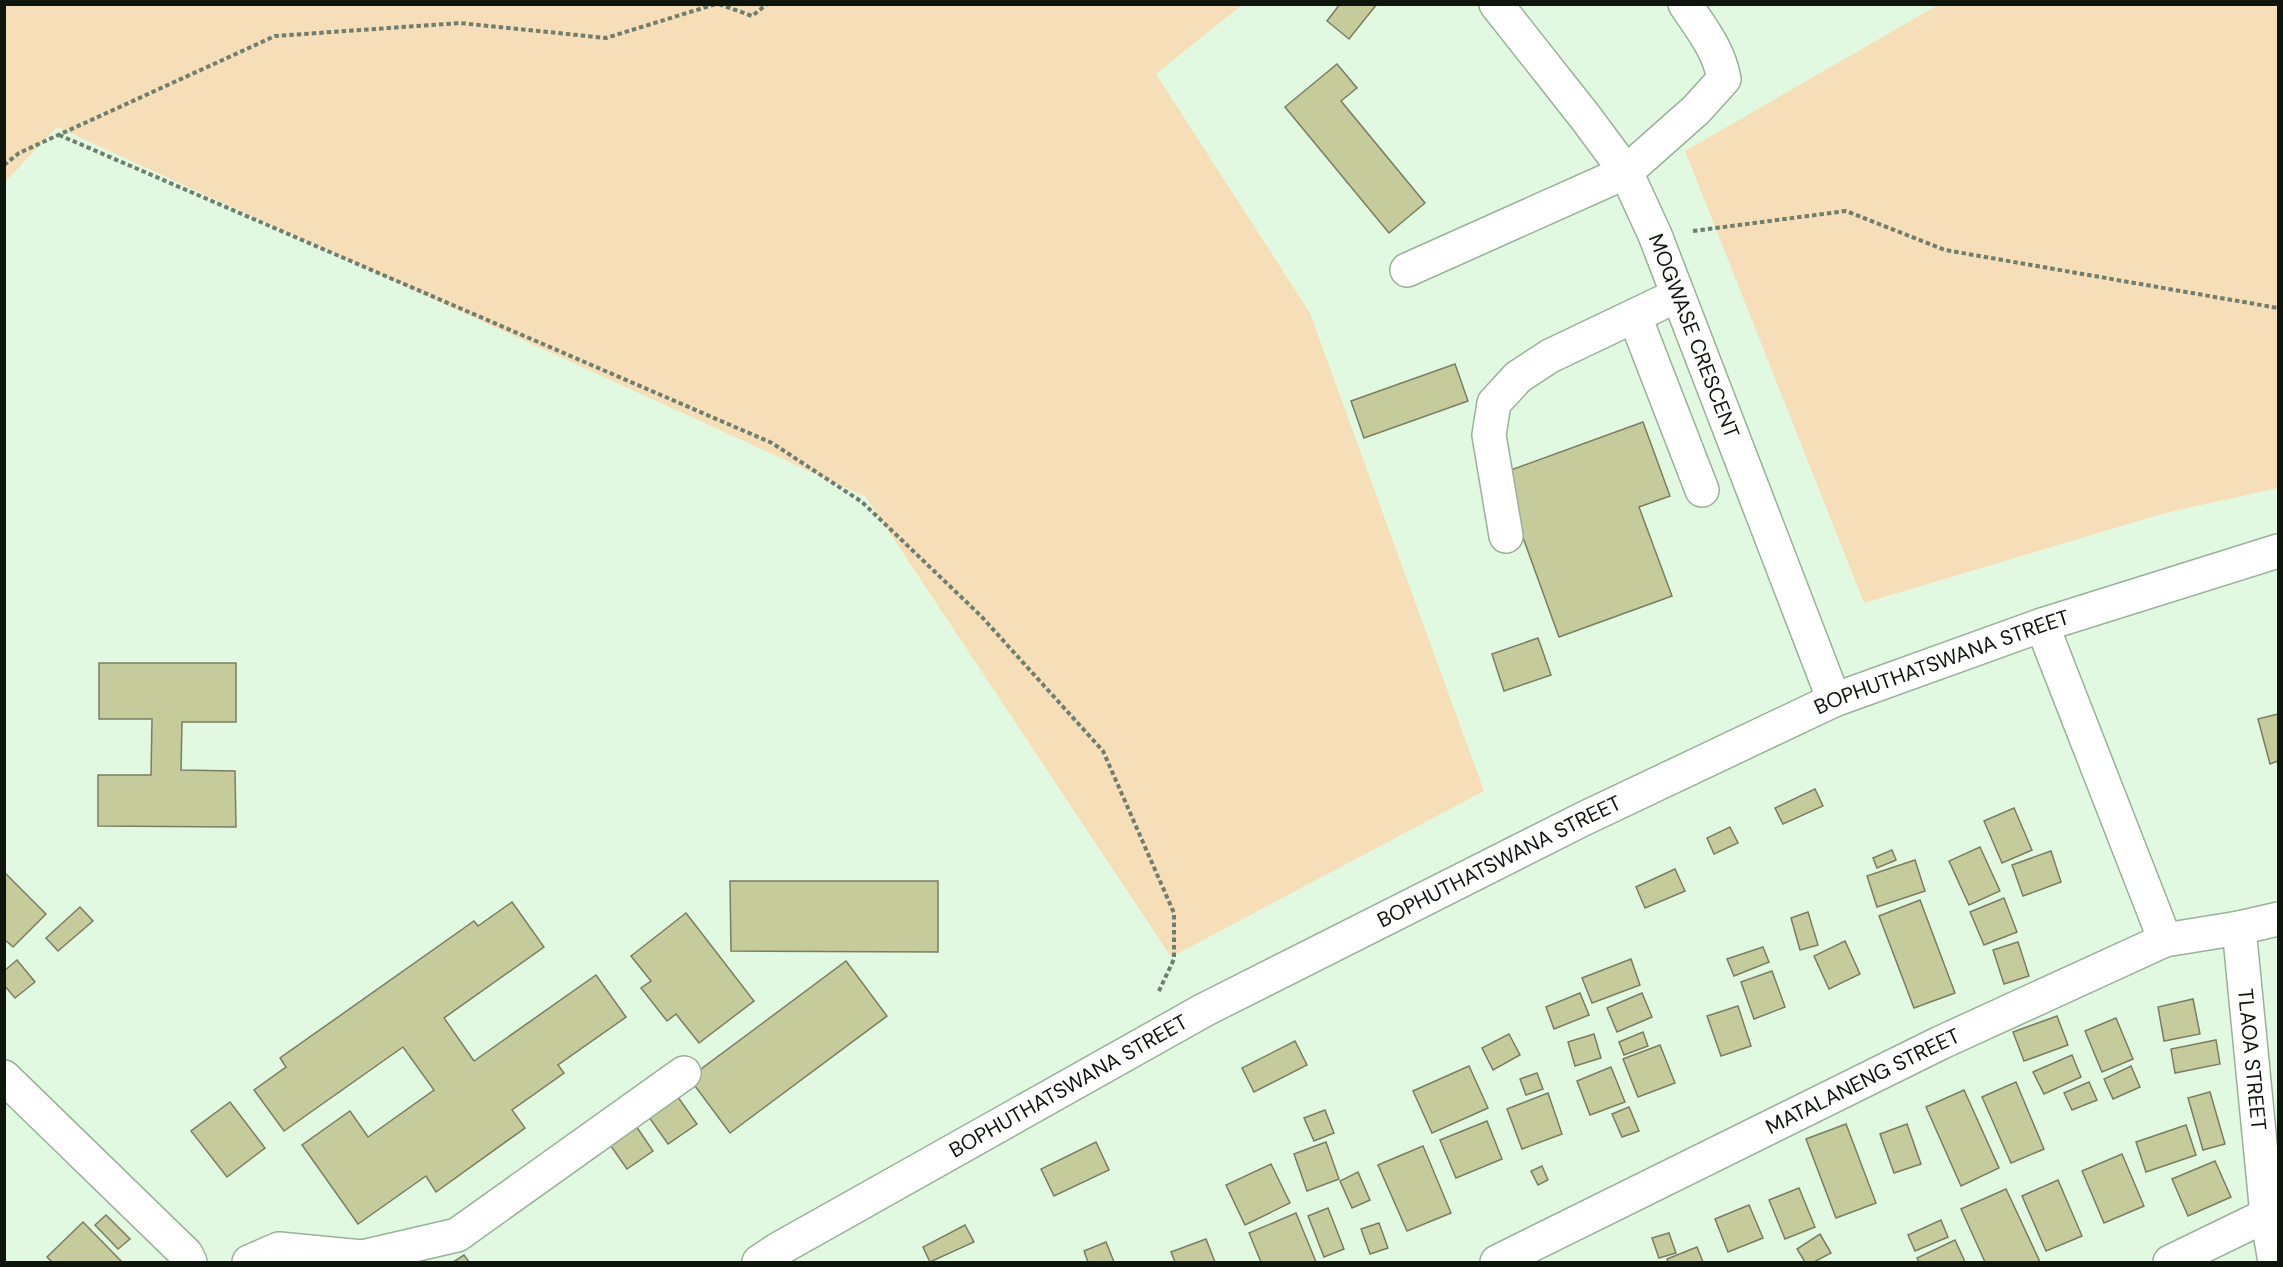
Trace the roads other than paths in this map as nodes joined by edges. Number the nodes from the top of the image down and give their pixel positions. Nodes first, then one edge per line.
1 (1496, 4) edge
2 (1685, 4) edge
3 (1626, 172) junction
4 (1407, 270) dead end
5 (1678, 295) junction
6 (1635, 317) junction
7 (1702, 490) dead end
8 (1506, 536) dead end
9 (2278, 550) edge
10 (2042, 625) junction
11 (1834, 700) junction
12 (2278, 919) edge
13 (2239, 928) junction
14 (2166, 940) junction
15 (684, 1072) dead end
16 (4, 1077) edge
17 (2267, 1215) junction
18 (190, 1263) edge
19 (249, 1263) edge
20 (759, 1263) edge
21 (1497, 1263) edge
22 (2170, 1263) edge
23 (2275, 1263) edge

1 - 3 street, MOGWASE CRESCENT
2 - 3 street
3 - 4 street
3 - 5 street, MOGWASE CRESCENT
5 - 6 street
5 - 11 street, MOGWASE CRESCENT
6 - 7 street
6 - 8 street
9 - 10 street, BOPHUTHATSWANA STREET
10 - 11 street, BOPHUTHATSWANA STREET
10 - 14 street
11 - 20 street, BOPHUTHATSWANA STREET
12 - 13 street, MATALANENG STREET
13 - 14 street, MATALANENG STREET
13 - 17 street, TLAOA STREET
14 - 21 street, MATALANENG STREET
15 - 19 street
16 - 18 street
17 - 22 street
17 - 23 street, TLAOA STREET

